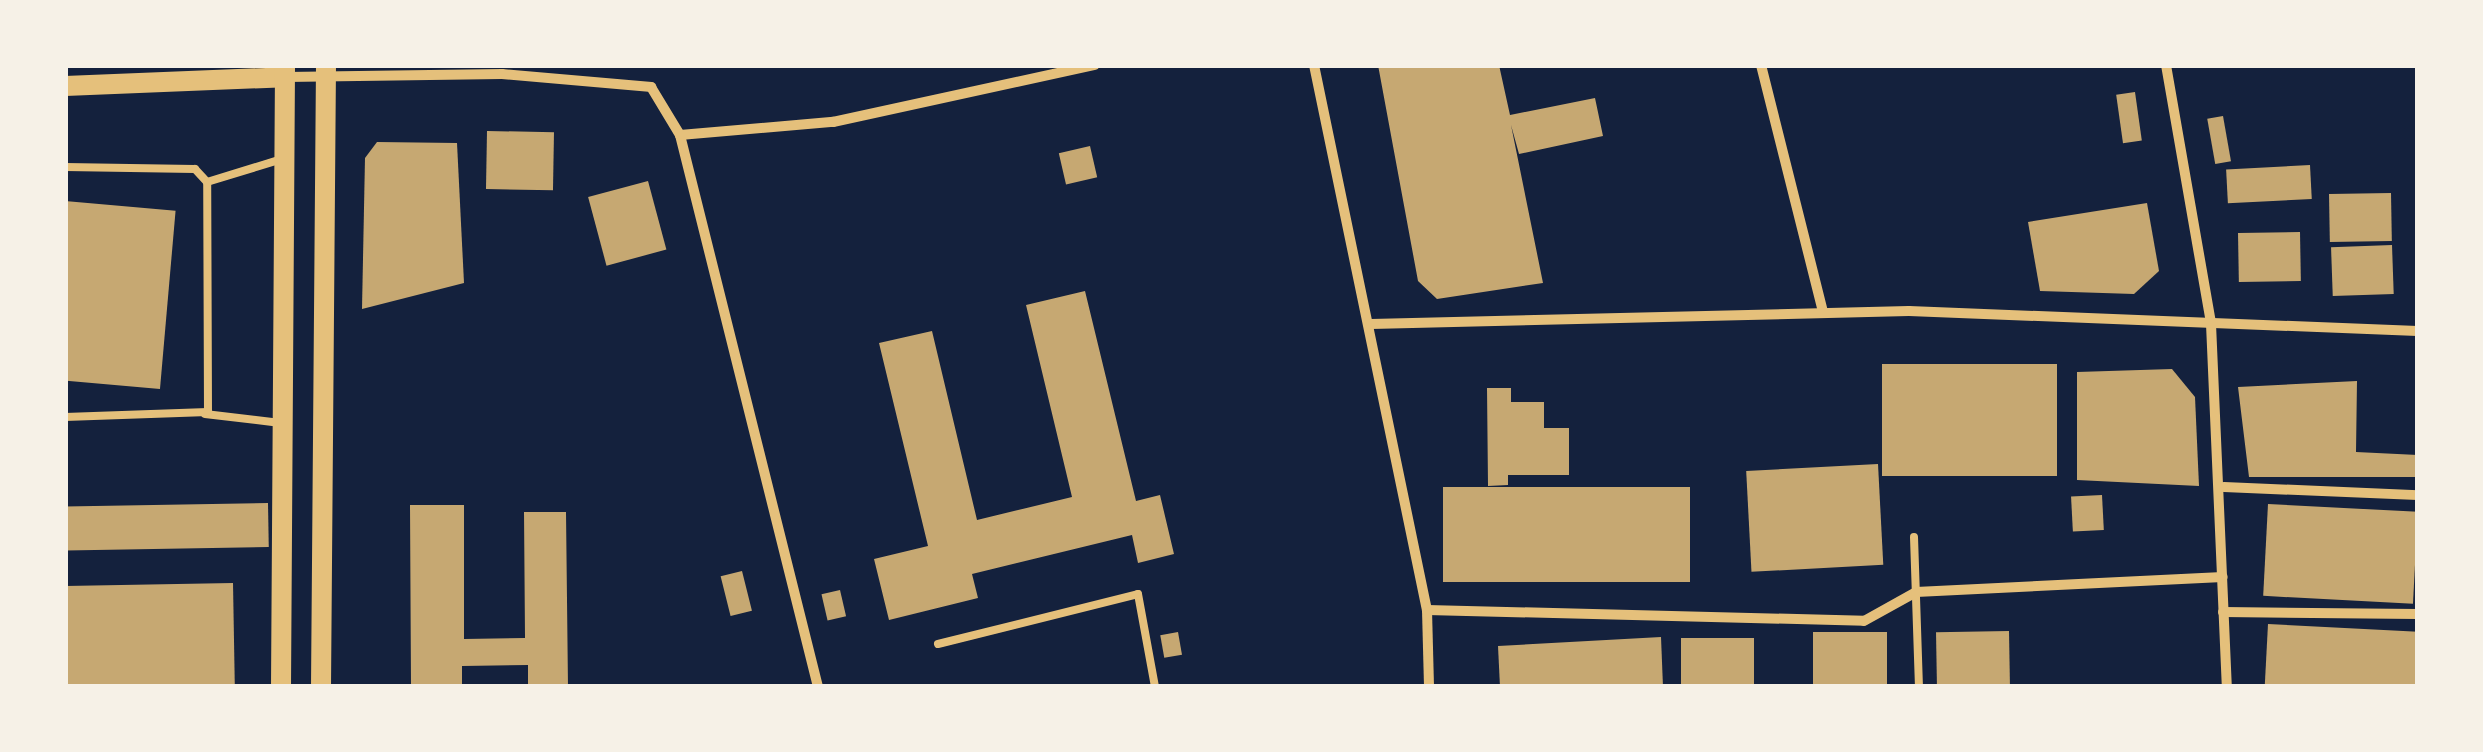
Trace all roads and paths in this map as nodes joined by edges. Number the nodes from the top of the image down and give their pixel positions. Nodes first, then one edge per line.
1 (1095, 65) edge
2 (1314, 65) edge
3 (1760, 65) edge
4 (2166, 65) edge
5 (326, 69) edge
6 (285, 71) edge
7 (65, 86) edge
8 (680, 135) junction
9 (285, 158) junction
10 (65, 168) edge
11 (207, 182) junction
12 (1823, 311) junction
13 (1371, 324) junction
14 (2211, 324) junction
15 (2418, 331) edge
16 (206, 414) junction
17 (65, 418) edge
18 (284, 424) junction
19 (2224, 487) junction
20 (2418, 495) edge
21 (1914, 537) dead end
22 (2224, 577) junction
23 (1916, 592) junction
24 (1427, 610) junction
25 (2223, 612) junction
26 (2418, 614) edge
27 (938, 644) dead end
28 (281, 687) edge
29 (321, 687) edge
30 (818, 687) edge
31 (1154, 687) edge
32 (1429, 687) edge
33 (1919, 687) edge
34 (2226, 687) edge

1 - 8 street
2 - 13 street
3 - 12 street
4 - 14 street
5 - 6 street
5 - 8 street
5 - 29 main road
6 - 7 main road
6 - 9 main road
8 - 30 street
9 - 11 lane
9 - 18 main road
10 - 11 lane
11 - 16 lane
12 - 13 street
12 - 14 street
13 - 24 street
14 - 15 street
14 - 19 street
16 - 17 lane
16 - 18 lane
18 - 28 main road
19 - 20 street
19 - 22 street
21 - 23 lane
22 - 23 street
22 - 25 street
23 - 24 street
23 - 33 lane
24 - 32 street
25 - 26 street
25 - 34 street
27 - 31 lane

